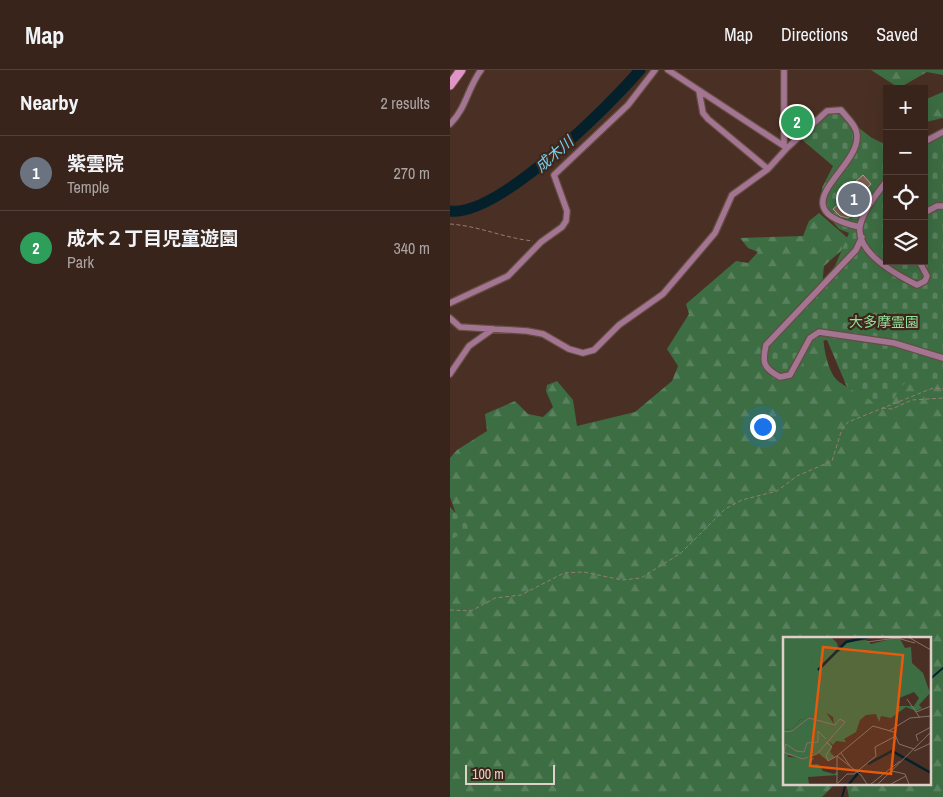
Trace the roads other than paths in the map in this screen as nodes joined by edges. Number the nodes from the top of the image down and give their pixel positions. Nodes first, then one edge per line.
1 (461, 70) edge
2 (481, 70) edge
3 (654, 70) edge
4 (668, 70) edge
5 (784, 70) edge
6 (450, 85) edge
7 (699, 91) junction
8 (450, 124) edge
9 (943, 132) edge
10 (928, 140) edge
11 (785, 147) junction
12 (768, 169) junction
13 (883, 186) edge
14 (943, 206) edge
15 (928, 211) edge
16 (860, 227) junction
17 (862, 238) junction
18 (883, 265) edge
19 (883, 265) edge
20 (921, 265) edge
21 (450, 303) edge
22 (450, 318) edge
23 (493, 329) junction
24 (943, 358) edge
25 (450, 374) edge

1 - 6 main road
2 - 8 street
3 - 21 street
4 - 7 street
5 - 11 street
7 - 11 street
7 - 12 street
9 - 10 street
11 - 12 street
11 - 16 street
12 - 23 street
13 - 16 street
14 - 15 street
16 - 17 street
17 - 19 street
17 - 24 street
18 - 20 street
22 - 23 street
23 - 25 street

